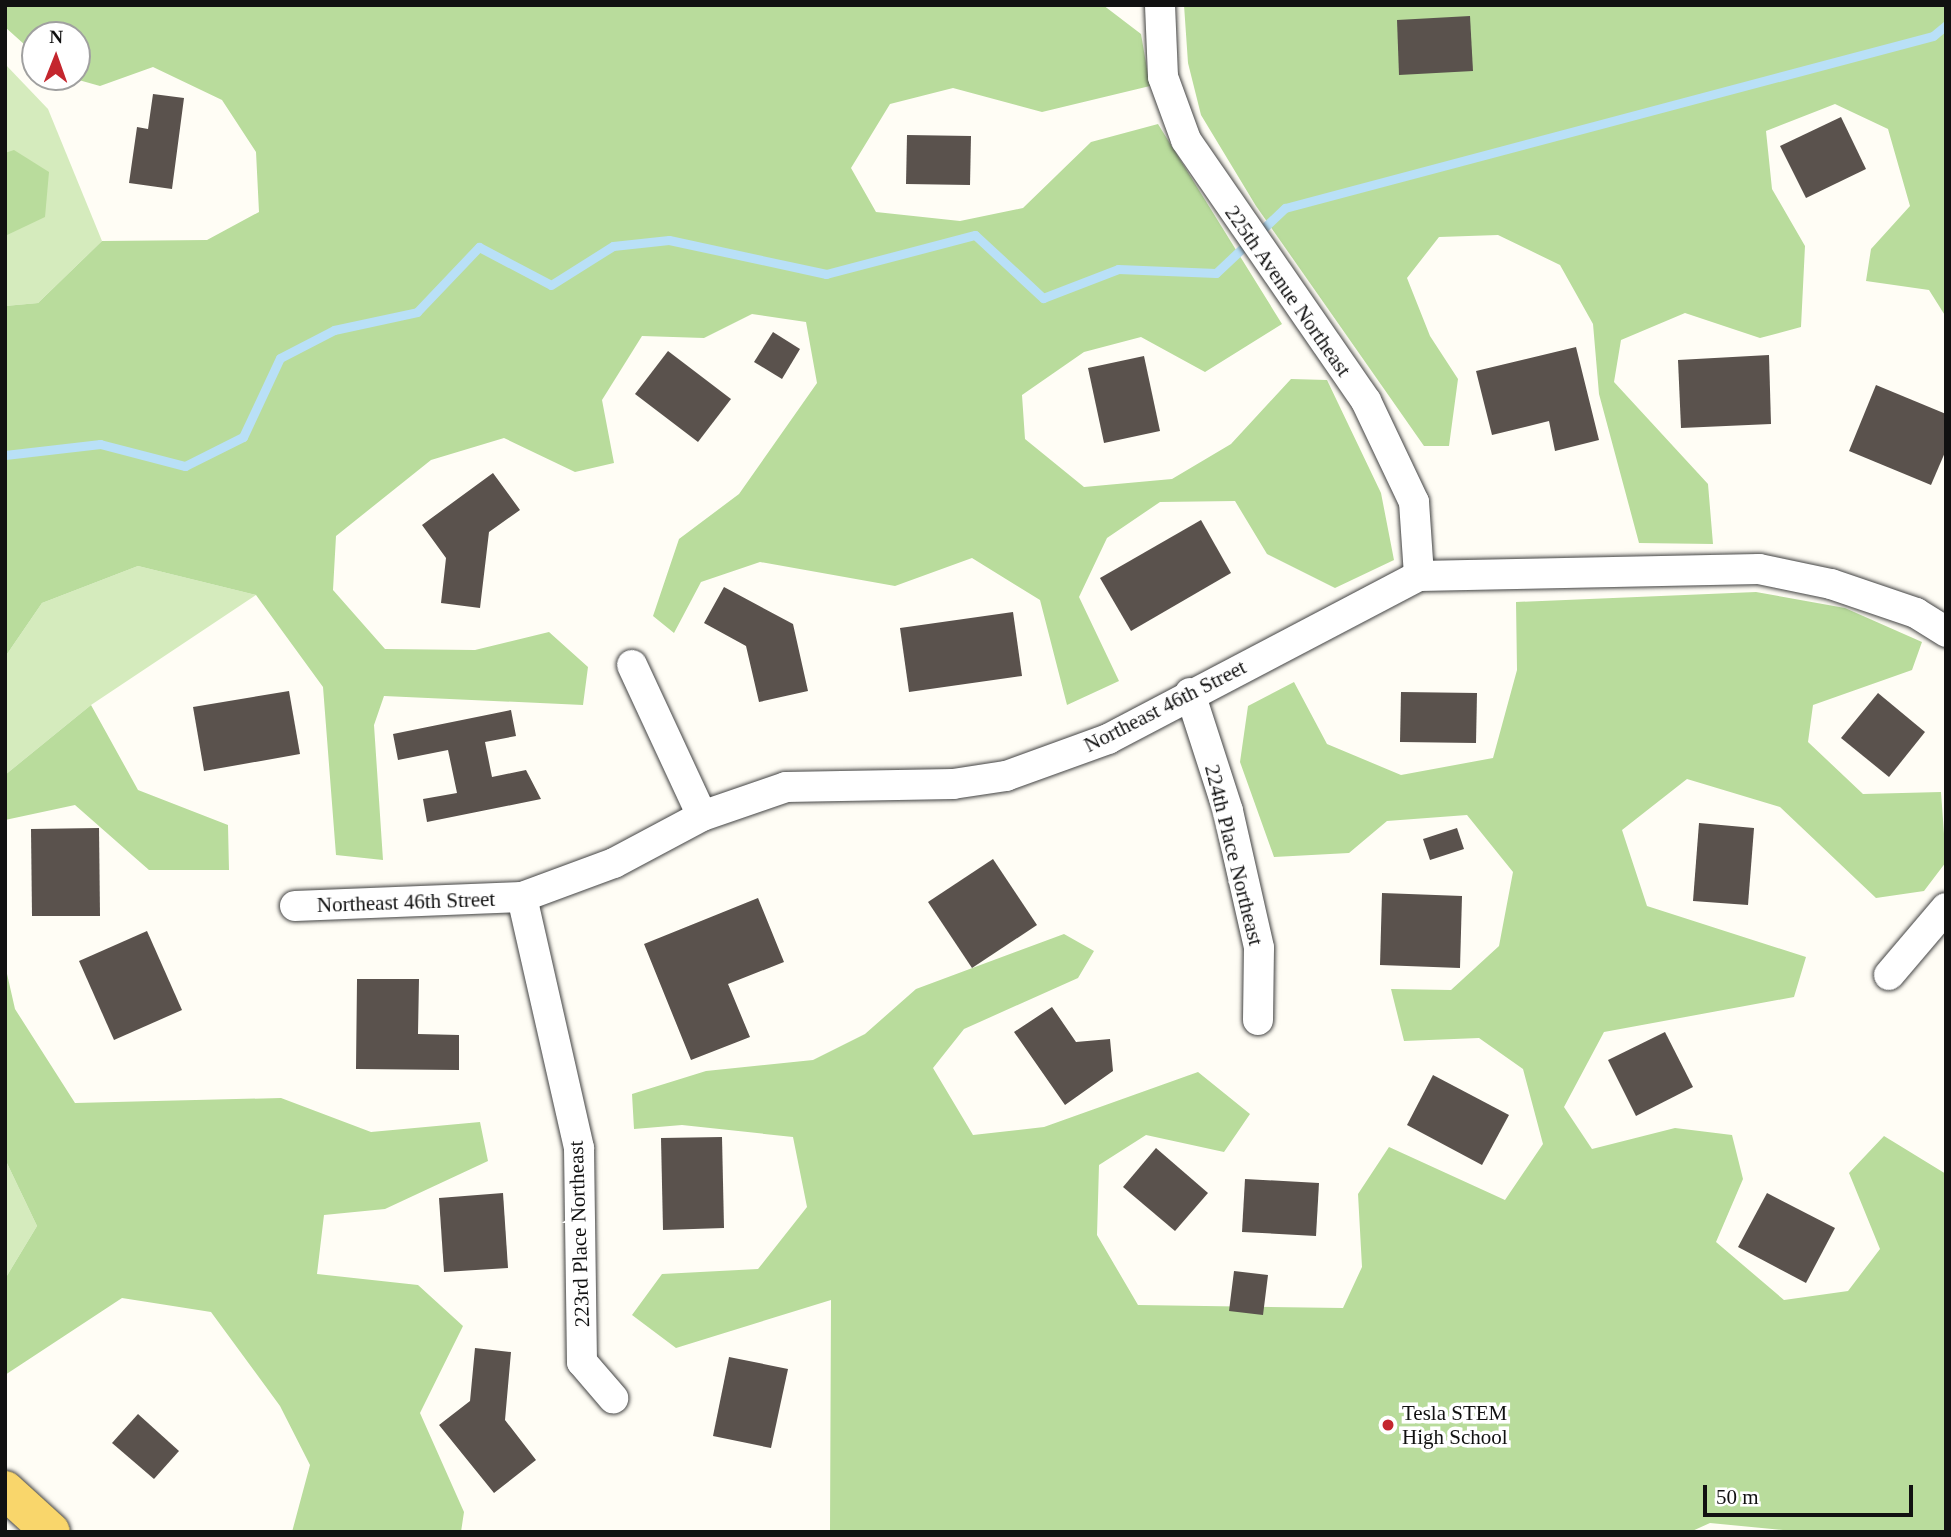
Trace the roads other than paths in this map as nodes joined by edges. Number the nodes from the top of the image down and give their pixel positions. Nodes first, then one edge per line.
1 (1160, 5) edge
2 (1419, 576) junction
3 (1946, 632) edge
4 (632, 665) dead end
5 (1190, 693) junction
6 (702, 816) junction
7 (522, 897) junction
8 (295, 906) dead end
9 (1946, 908) edge
10 (1889, 975) dead end
11 (1258, 1020) dead end
12 (613, 1398) dead end
13 (5, 1490) edge
14 (51, 1532) edge

1 - 2 street, 225th Avenue Northeast
2 - 3 street, Northeast 46th Street
2 - 5 street, Northeast 46th Street
4 - 6 street
5 - 6 street, Northeast 46th Street
5 - 11 street, 224th Place Northeast
6 - 7 street, Northeast 46th Street
7 - 8 street, Northeast 46th Street
7 - 12 street, 223rd Place Northeast
9 - 10 street
13 - 14 main road

